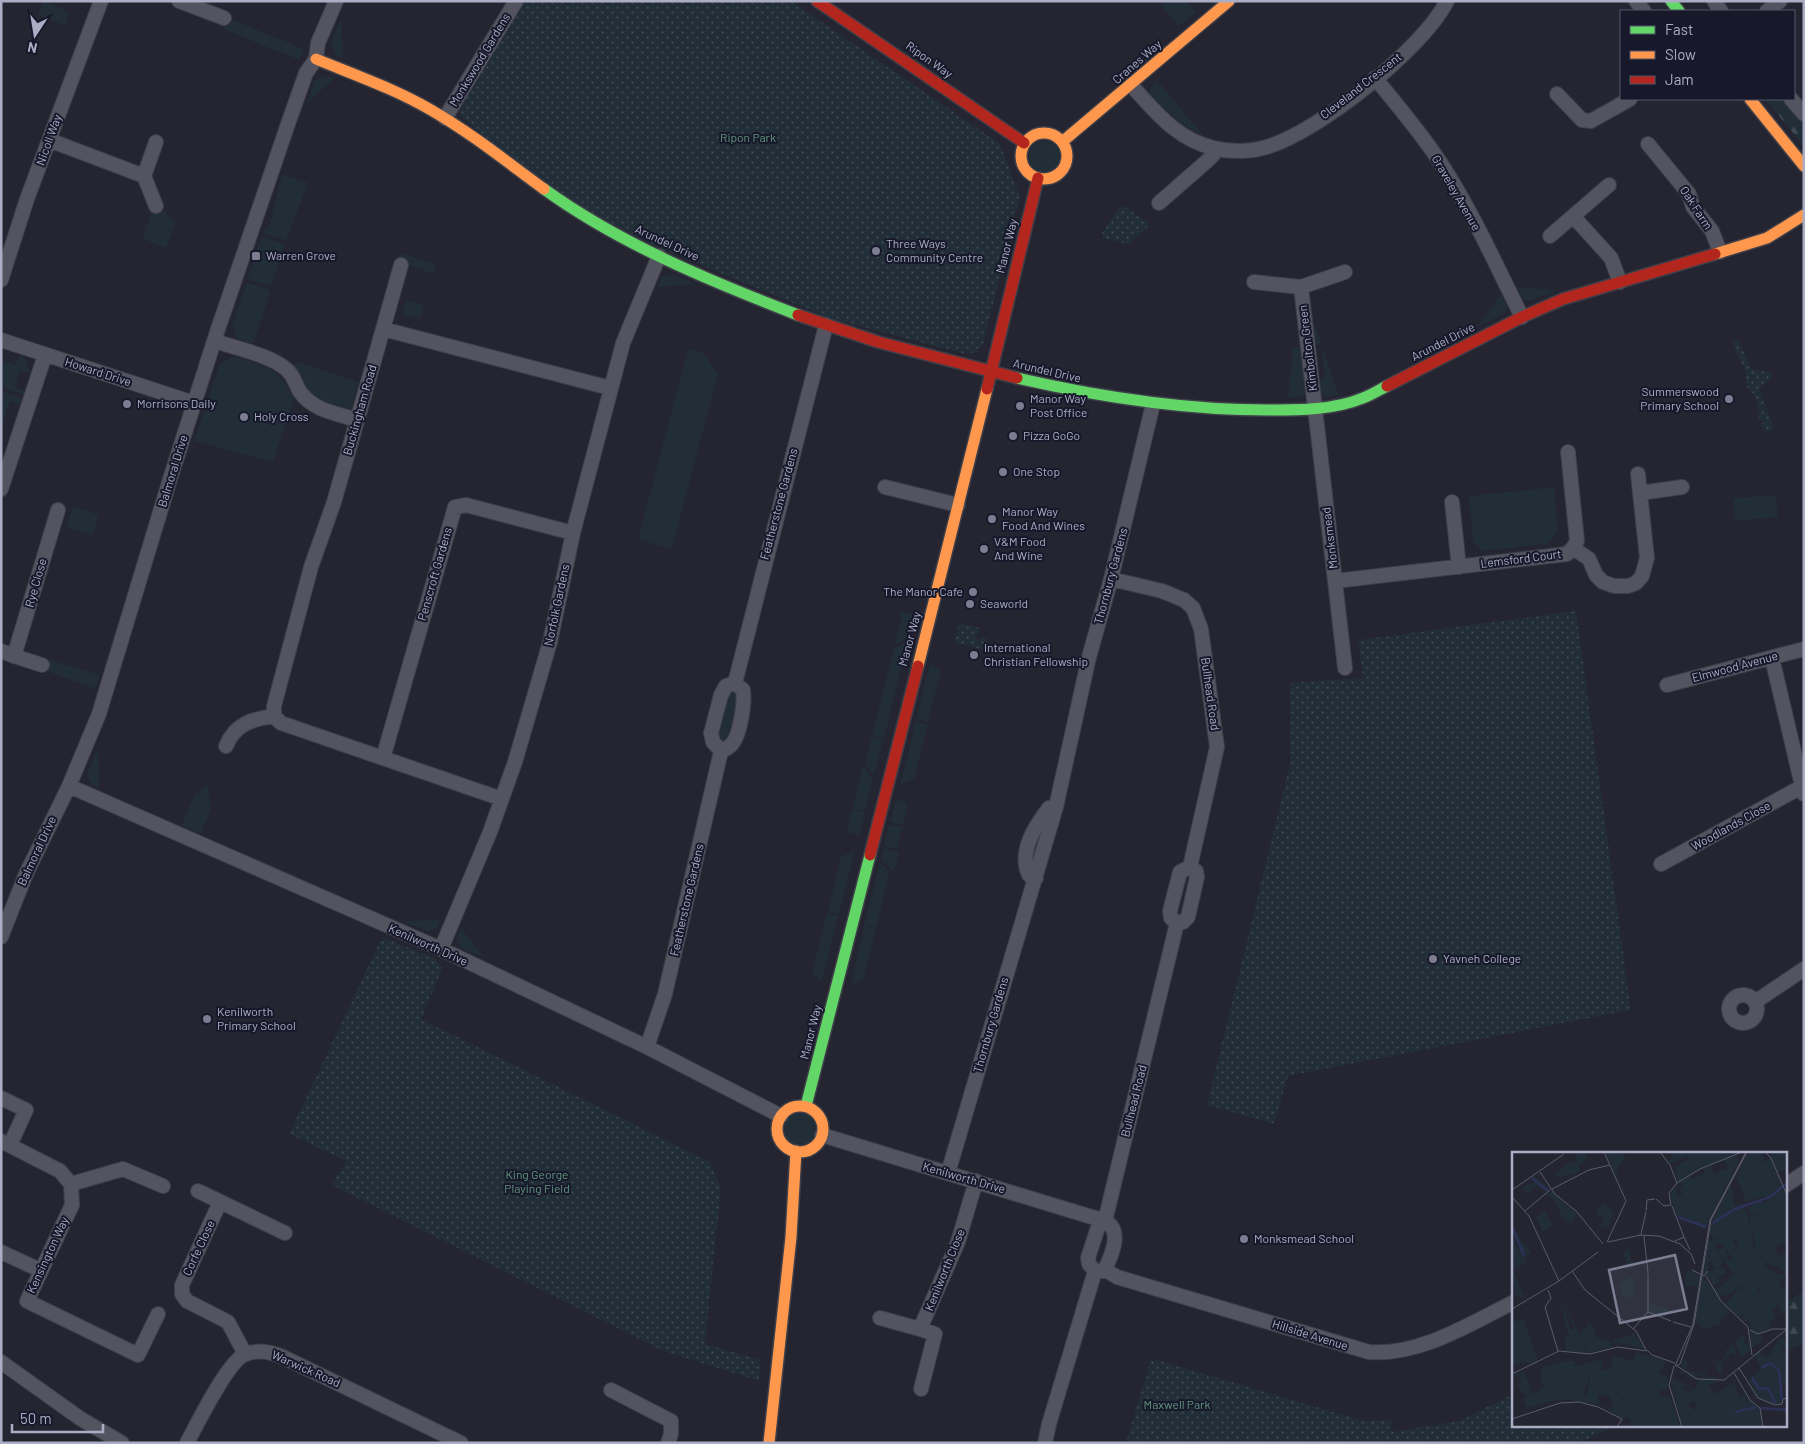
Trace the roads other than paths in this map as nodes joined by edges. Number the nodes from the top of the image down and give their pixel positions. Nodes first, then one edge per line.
1 (101, 1) edge
2 (179, 1) edge
3 (336, 1) edge
4 (516, 1) edge
5 (818, 1) edge
6 (1229, 1) edge
7 (1447, 1) edge
8 (1780, 1) edge
9 (1768, 10) edge
10 (224, 18) dead end
11 (316, 59) junction
12 (1376, 78) junction
13 (1131, 85) junction
14 (1558, 94) dead end
15 (1628, 100) edge
16 (1751, 100) edge
17 (1792, 100) edge
18 (1804, 114) edge
19 (445, 118) junction
20 (49, 140) junction
21 (156, 142) dead end
22 (1062, 142) junction
23 (1024, 143) junction
24 (1648, 144) dead end
25 (1214, 148) junction
26 (1804, 166) edge
27 (144, 176) junction
28 (1038, 178) junction
29 (1610, 184) dead end
30 (1159, 203) dead end
31 (156, 206) dead end
32 (1804, 215) edge
33 (1573, 216) junction
34 (1550, 236) dead end
35 (1720, 252) junction
36 (659, 256) junction
37 (401, 265) dead end
38 (1345, 272) dead end
39 (1, 280) edge
40 (1254, 282) dead end
41 (1620, 282) junction
42 (1301, 287) junction
43 (1522, 317) junction
44 (826, 325) junction
45 (383, 329) junction
46 (1, 340) edge
47 (215, 340) junction
48 (45, 354) junction
49 (991, 372) junction
50 (610, 388) junction
51 (194, 403) junction
52 (1153, 404) junction
53 (1315, 408) junction
54 (357, 420) junction
55 (1568, 452) dead end
56 (1638, 474) dead end
57 (884, 487) dead end
58 (1682, 487) dead end
59 (1, 489) edge
60 (1640, 493) junction
61 (1452, 502) dead end
62 (958, 506) junction
63 (58, 510) dead end
64 (573, 533) junction
65 (1573, 548) junction
66 (1459, 567) junction
67 (1111, 579) junction
68 (1335, 581) junction
69 (1804, 649) edge
70 (8, 653) edge
71 (1772, 658) junction
72 (42, 665) dead end
73 (1344, 668) dead end
74 (735, 683) junction
75 (1667, 685) dead end
76 (274, 716) junction
77 (226, 746) dead end
78 (721, 751) junction
79 (383, 758) junction
80 (70, 786) junction
81 (1802, 790) edge
82 (502, 799) junction
83 (1661, 864) dead end
84 (1, 937) edge
85 (441, 949) junction
86 (1804, 969) edge
87 (1755, 1002) dead end
88 (647, 1048) junction
89 (1, 1098) edge
90 (806, 1106) junction
91 (781, 1116) junction
92 (822, 1135) junction
93 (6, 1143) edge
94 (796, 1151) junction
95 (948, 1173) junction
96 (1804, 1173) edge
97 (976, 1181) junction
98 (71, 1184) junction
99 (1788, 1184) edge
100 (163, 1186) dead end
101 (198, 1191) dead end
102 (220, 1202) junction
103 (1105, 1220) junction
104 (285, 1233) dead end
105 (1, 1252) edge
106 (40, 1270) junction
107 (1100, 1270) junction
108 (1512, 1303) edge
109 (158, 1314) dead end
110 (880, 1318) dead end
111 (920, 1329) junction
112 (245, 1354) junction
113 (1, 1362) edge
114 (921, 1389) dead end
115 (610, 1390) dead end
116 (122, 1443) edge
117 (187, 1443) edge
118 (462, 1443) edge
119 (668, 1443) edge
120 (769, 1443) edge
121 (1045, 1443) edge

1 - 20 street, Nicoll Way
2 - 10 street
3 - 11 street, Balmoral Drive
4 - 19 street, Monkswood Gardens
5 - 23 street, Ripon Way
6 - 13 street, Cranes Way
7 - 12 street, Cleveland Crescent
8 - 9 street
11 - 19 street, Arundel Drive
11 - 47 street, Balmoral Drive
12 - 25 street, Cleveland Crescent
12 - 43 street, Graveley Avenue
13 - 22 street, Cranes Way
13 - 25 street, Cleveland Crescent
14 - 15 street
16 - 26 street
17 - 18 street
19 - 36 street, Arundel Drive
20 - 27 street
20 - 39 street, Nicoll Way
21 - 27 street
22 - 23 street
22 - 28 street
23 - 28 street
24 - 35 street, Oak Farm
25 - 30 street
27 - 31 street
28 - 49 street, Manor Way
29 - 33 street
32 - 35 street, Arundel Drive
33 - 34 street
33 - 41 street
35 - 41 street, Arundel Drive
36 - 44 street, Arundel Drive
36 - 50 street, Norfolk Gardens
37 - 45 street, Buckingham Road
38 - 42 street, Kimbolton Green
40 - 42 street, Kimbolton Green
41 - 43 street, Arundel Drive
42 - 53 street, Kimbolton Green
43 - 53 street, Arundel Drive
44 - 49 street, Arundel Drive
44 - 74 street, Featherstone Gardens
45 - 50 street
45 - 54 street, Buckingham Road
46 - 48 street, Howard Drive
47 - 51 street, Balmoral Drive
47 - 54 street
48 - 51 street, Howard Drive
48 - 59 street
49 - 52 street, Arundel Drive
49 - 62 street, Manor Way
50 - 64 street, Norfolk Gardens
51 - 80 street, Balmoral Drive
52 - 53 street, Arundel Drive
52 - 67 street, Thornbury Gardens
53 - 68 street, Monksmead
54 - 76 street, Buckingham Road
55 - 65 street, Lemsford Court
56 - 60 street
57 - 62 street
58 - 60 street
60 - 65 street
61 - 66 street
62 - 90 street, Manor Way
63 - 70 street, Rye Close
64 - 79 street, Penscroft Gardens
64 - 82 street, Norfolk Gardens
65 - 66 street, Lemsford Court
66 - 68 street, Lemsford Court
67 - 95 street, Thornbury Gardens
67 - 103 street, Bullhead Road
68 - 73 street, Monksmead
69 - 71 street, Elmwood Avenue
70 - 72 street, Rye Close
71 - 75 street, Elmwood Avenue
71 - 81 street
74 - 78 street
74 - 78 street
76 - 77 street
76 - 79 street
78 - 88 street, Featherstone Gardens
79 - 82 street
80 - 84 street, Balmoral Drive
80 - 85 street, Kenilworth Drive
81 - 83 street, Woodlands Close
82 - 85 street, Norfolk Gardens
85 - 88 street, Kenilworth Drive
86 - 87 street
88 - 91 street, Kenilworth Drive
89 - 93 street
90 - 91 street
90 - 92 street
91 - 94 street
92 - 94 street
92 - 95 street, Kenilworth Drive
93 - 98 street
94 - 120 street
95 - 97 street, Kenilworth Drive
96 - 99 street
97 - 103 street, Kenilworth Drive
97 - 111 street, Kenilworth Close
98 - 100 street
98 - 106 street, Kensington Way
101 - 102 street
102 - 104 street
102 - 112 street, Corfe Close
103 - 107 street, Bullhead Road
103 - 107 street, Bullhead Road
105 - 106 street
106 - 109 street, Kensington Way
107 - 108 street, Hillside Avenue
107 - 121 street, Bullhead Road
110 - 111 street
111 - 114 street
112 - 117 street
112 - 118 street, Warwick Road
113 - 116 street
115 - 119 street

